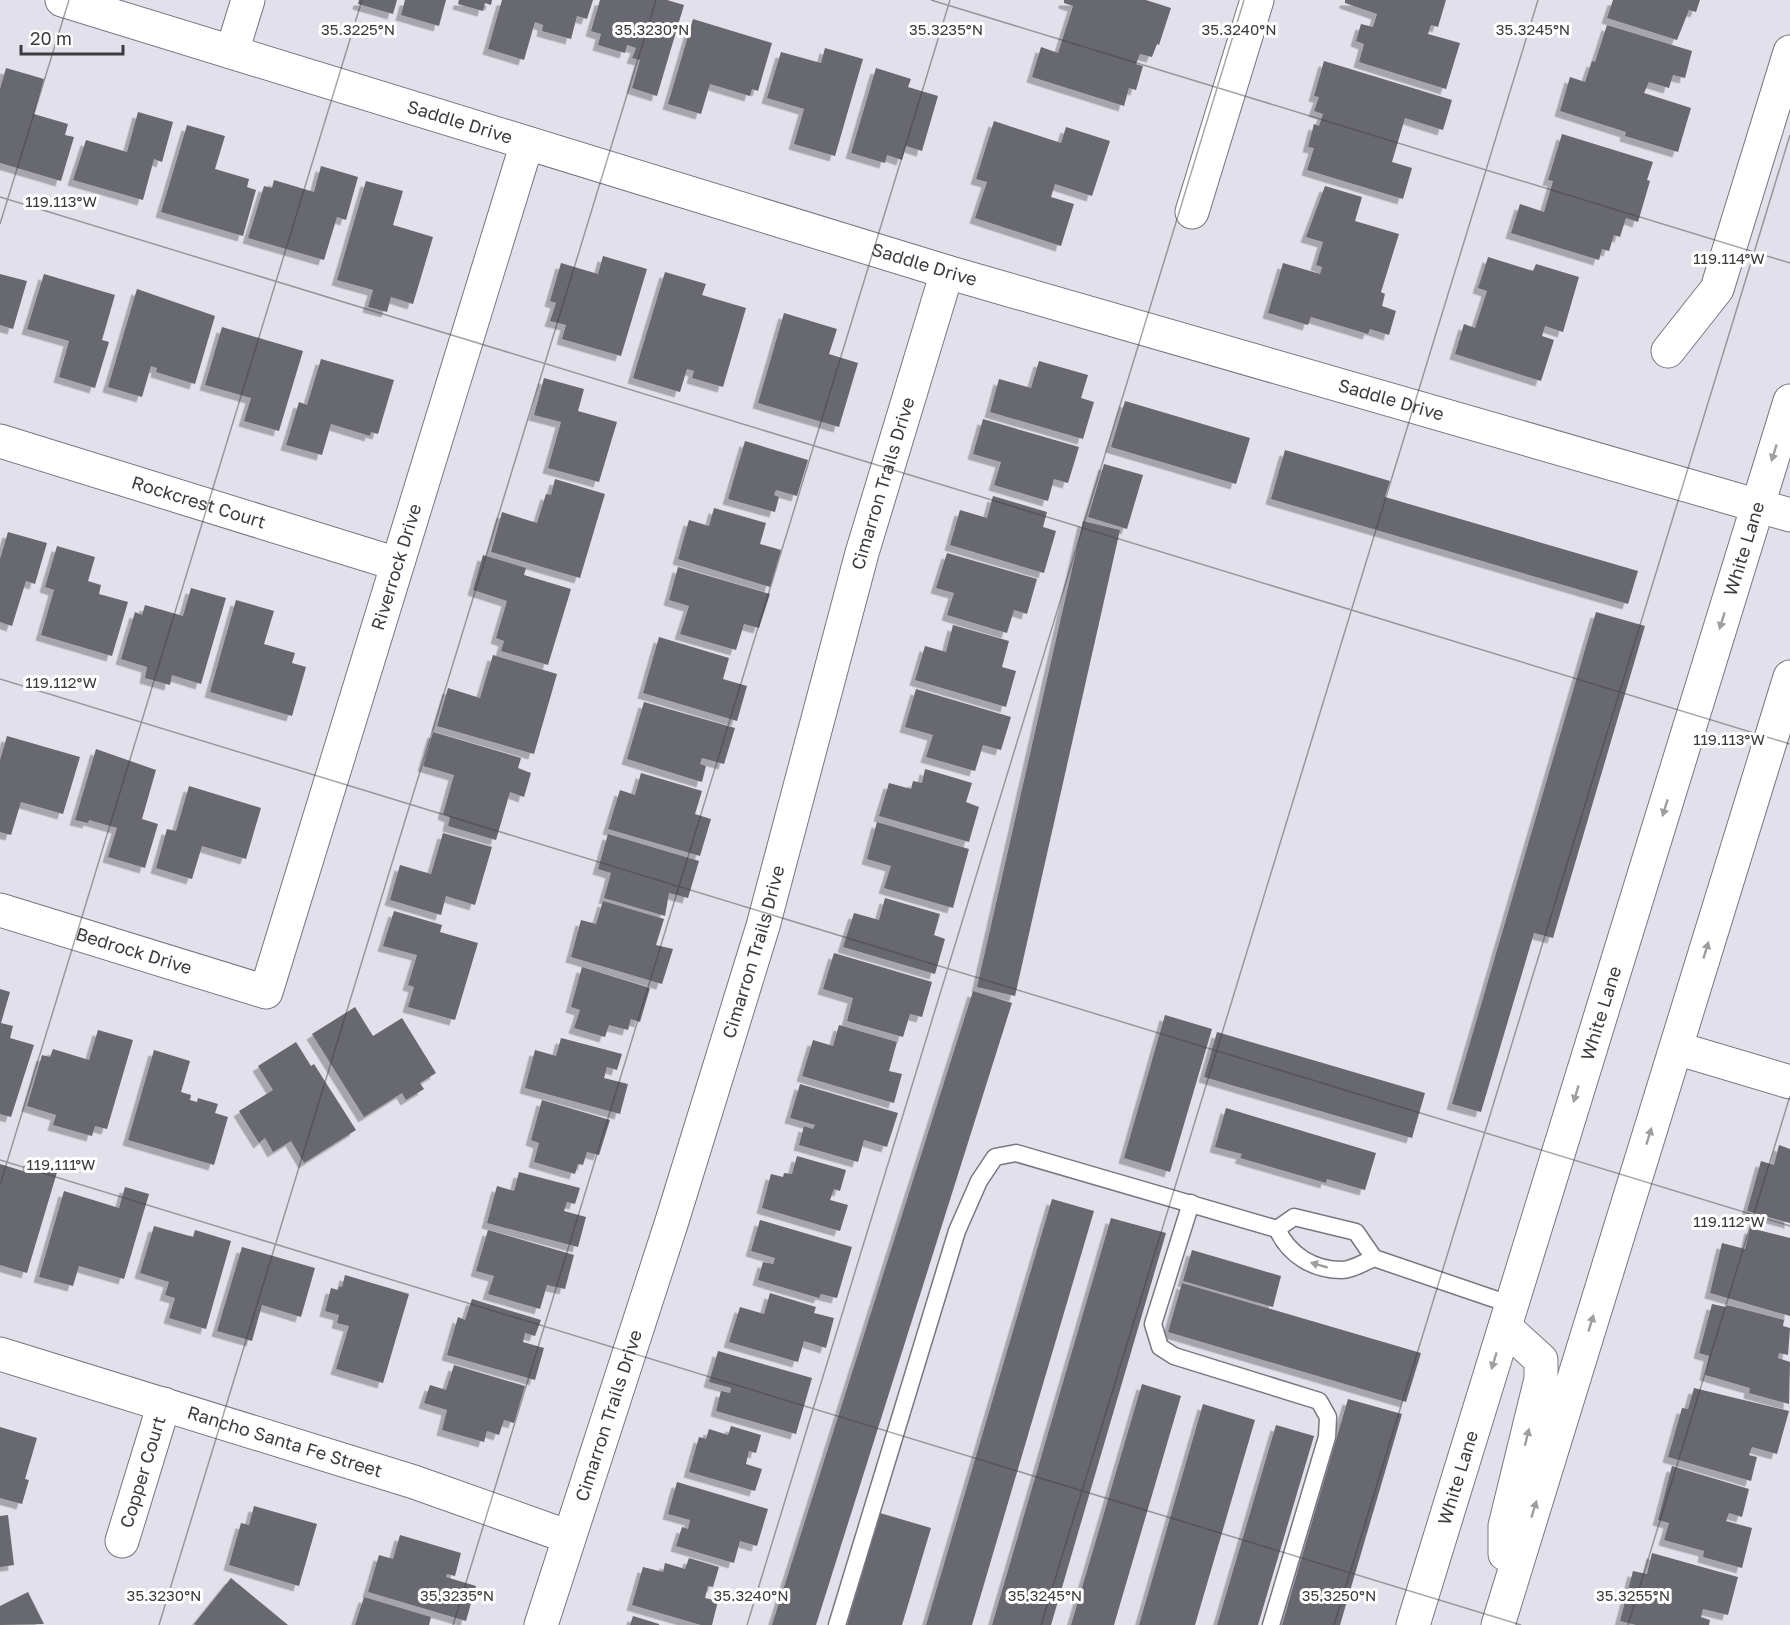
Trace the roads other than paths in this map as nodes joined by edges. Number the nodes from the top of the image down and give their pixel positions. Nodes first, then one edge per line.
1 (62, 0) edge
2 (248, 0) edge
3 (1257, 0) edge
4 (232, 52) junction
5 (1790, 52) edge
6 (527, 143) junction
7 (1192, 212) dead end
8 (947, 272) junction
9 (1668, 351) dead end
10 (1790, 401) edge
11 (0, 441) edge
12 (1758, 505) junction
13 (1790, 515) edge
14 (398, 564) junction
15 (1790, 676) edge
16 (0, 910) edge
17 (266, 992) joint
18 (1676, 1047) junction
19 (1790, 1082) edge
20 (1191, 1203) junction
21 (1277, 1229) junction
22 (1374, 1258) junction
23 (1508, 1316) junction
24 (0, 1354) edge
25 (164, 1404) junction
26 (569, 1537) junction
27 (122, 1541) dead end
28 (1513, 1575) junction
29 (541, 1625) edge
30 (837, 1625) edge
31 (1271, 1625) edge
32 (1413, 1625) edge
33 (1498, 1625) edge

1 - 4 street, Saddle Drive
2 - 4 street
3 - 7 street
4 - 6 street, Saddle Drive
5 - 9 street
6 - 8 street, Saddle Drive
6 - 14 street, Riverrock Drive
8 - 12 street, Saddle Drive
8 - 26 street, Cimarron Trails Drive
10 -> 12 street, White Lane
11 - 14 street, Rockcrest Court
12 - 13 street, Saddle Drive
12 -> 23 street, White Lane
14 - 17 street, Riverrock Drive
18 -> 15 street
16 - 17 street, Bedrock Drive
18 - 19 street
28 -> 18 street
20 - 21 lane
20 - 30 lane
20 - 31 lane
21 - 22 lane
22 -> 21 lane
22 - 23 lane
28 -> 23 street
23 -> 32 street, White Lane
24 - 25 street, Rancho Santa Fe Street
25 - 26 street, Rancho Santa Fe Street
25 - 27 street, Copper Court
26 - 29 street, Cimarron Trails Drive
28 - 33 street

